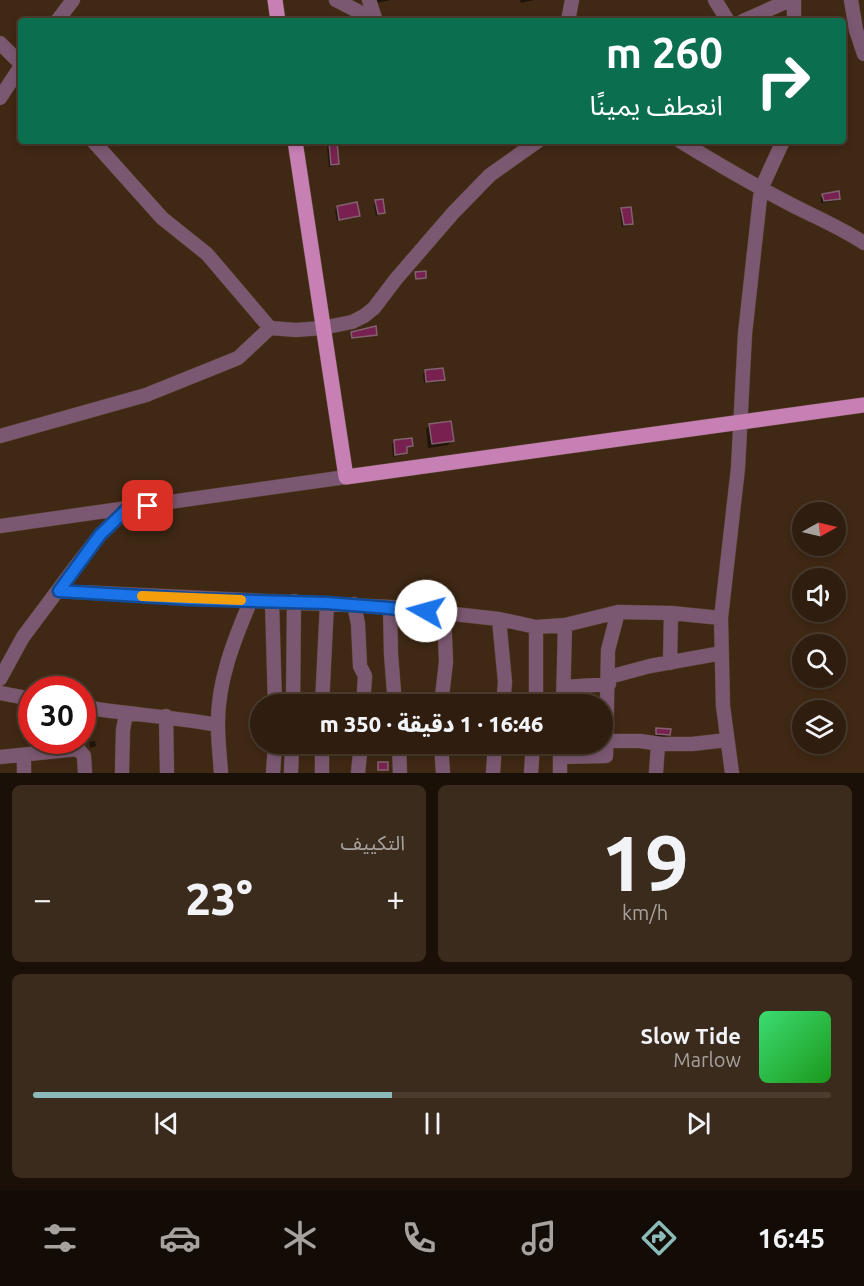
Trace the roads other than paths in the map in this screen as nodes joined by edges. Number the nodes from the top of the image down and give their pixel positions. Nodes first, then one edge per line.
1 (73, 0) edge
2 (275, 0) edge
3 (336, 0) edge
4 (353, 0) edge
5 (369, 0) edge
6 (572, 0) edge
7 (715, 0) edge
8 (792, 0) edge
9 (851, 0) edge
10 (767, 5) edge
11 (362, 14) junction
12 (59, 18) edge
13 (278, 18) edge
14 (371, 18) edge
15 (376, 18) edge
16 (569, 18) edge
17 (726, 18) edge
18 (748, 18) edge
19 (795, 18) edge
20 (0, 43) edge
21 (864, 54) edge
22 (18, 62) edge
23 (18, 70) edge
24 (0, 98) edge
25 (96, 144) edge
26 (295, 144) edge
27 (534, 144) edge
28 (685, 144) edge
29 (782, 144) edge
30 (760, 189) junction
31 (864, 243) edge
32 (270, 328) junction
33 (322, 328) junction
34 (864, 405) edge
35 (741, 423) junction
36 (0, 436) edge
37 (346, 477) junction
38 (127, 509) junction
39 (0, 526) edge
40 (59, 591) junction
41 (251, 600) junction
42 (272, 601) junction
43 (294, 602) junction
44 (327, 603) junction
45 (354, 604) junction
46 (390, 606) junction
47 (618, 612) junction
48 (444, 613) junction
49 (671, 613) junction
50 (721, 618) junction
51 (499, 619) junction
52 (565, 625) junction
53 (536, 627) junction
54 (722, 652) junction
55 (670, 663) junction
56 (0, 679) edge
57 (609, 680) junction
58 (565, 687) junction
59 (0, 693) edge
60 (275, 694) edge
61 (293, 694) edge
62 (323, 694) edge
63 (364, 694) edge
64 (394, 694) edge
65 (442, 694) edge
66 (503, 694) edge
67 (536, 694) edge
68 (564, 694) edge
69 (609, 694) edge
70 (18, 696) edge
71 (96, 709) edge
72 (126, 714) junction
73 (165, 716) junction
74 (218, 725) junction
75 (727, 740) junction
76 (613, 741) edge
77 (658, 744) junction
78 (29, 754) edge
79 (83, 754) edge
80 (274, 754) edge
81 (292, 754) edge
82 (322, 754) edge
83 (361, 754) edge
84 (399, 754) edge
85 (442, 754) edge
86 (491, 754) edge
87 (532, 754) edge
88 (560, 754) edge
89 (585, 754) edge
90 (606, 754) edge
91 (24, 755) junction
92 (0, 757) edge
93 (24, 773) edge
94 (85, 773) edge
95 (122, 773) edge
96 (167, 773) edge
97 (221, 773) edge
98 (273, 773) edge
99 (291, 773) edge
100 (322, 773) edge
101 (358, 773) edge
102 (400, 773) edge
103 (443, 773) edge
104 (493, 773) edge
105 (531, 773) edge
106 (560, 773) edge
107 (656, 773) edge
108 (732, 773) edge

1 - 12 street
2 - 13 main road
3 - 11 street
4 - 11 street
5 - 15 street
6 - 16 street
7 - 17 street
8 - 10 street
8 - 19 street
9 - 21 street
10 - 18 street
11 - 14 street
20 - 22 street
23 - 24 street
25 - 32 street
26 - 33 main road
27 - 33 street
28 - 30 street
29 - 30 street
30 - 31 street
30 - 35 street
32 - 33 street
32 - 36 street
33 - 37 main road
34 - 35 main road
35 - 37 main road
35 - 50 street
37 - 38 street
38 - 39 street
38 - 40 street
40 - 41 street
40 - 56 street
41 - 42 street
41 - 74 street
42 - 43 street
42 - 60 street
43 - 44 street
43 - 61 street
44 - 45 street
44 - 62 street
45 - 46 street
45 - 63 street
46 - 48 street
46 - 64 street
47 - 49 street
47 - 52 street
47 - 57 street
48 - 51 street
48 - 65 street
49 - 50 street
49 - 55 street
50 - 54 street
51 - 53 street
51 - 66 street
52 - 53 street
52 - 58 street
53 - 67 street
54 - 55 street
54 - 75 street
55 - 57 street
57 - 58 street
57 - 69 street
58 - 68 street
59 - 70 street
71 - 72 street
72 - 73 street
72 - 95 street
73 - 74 street
73 - 96 street
74 - 97 street
75 - 77 street
75 - 108 street
76 - 77 street
77 - 107 street
78 - 91 street
79 - 94 street
80 - 98 street
81 - 99 street
82 - 100 street
83 - 101 street
84 - 102 street
85 - 103 street
86 - 104 street
87 - 105 street
88 - 106 street
89 - 90 street
91 - 92 street
91 - 93 street

